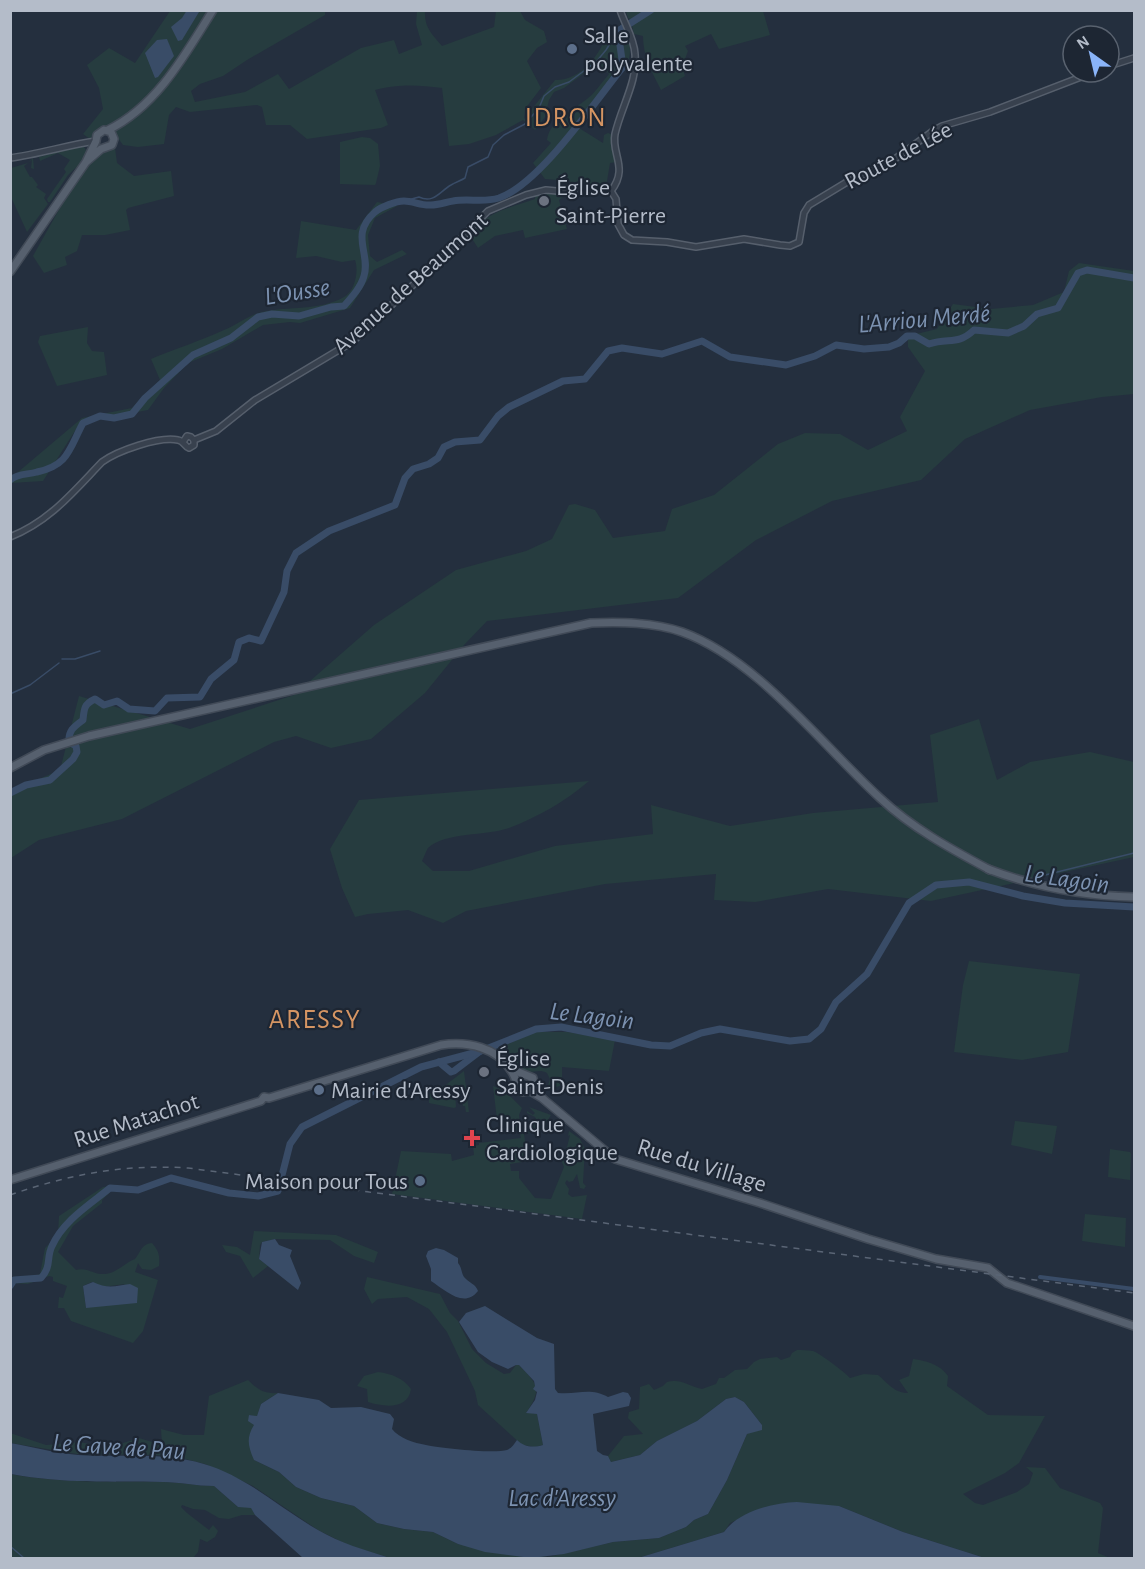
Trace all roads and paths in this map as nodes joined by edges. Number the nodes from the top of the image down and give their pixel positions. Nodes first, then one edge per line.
1 (213, 10) edge
2 (620, 10) edge
3 (1063, 84) edge
4 (124, 121) junction
5 (108, 130) junction
6 (114, 137) junction
7 (96, 141) junction
8 (82, 143) junction
9 (104, 148) junction
10 (10, 158) edge
11 (87, 159) junction
12 (611, 191) junction
13 (10, 272) edge
14 (10, 537) edge
15 (10, 768) edge
16 (1134, 897) edge
17 (511, 1069) junction
18 (523, 1074) junction
19 (517, 1080) junction
20 (532, 1089) junction
21 (10, 1180) edge
22 (1134, 1326) edge

1 - 4 main road
2 - 12 street
3 - 12 street, Route de Lée
4 - 5 main road
4 - 6 main road
5 - 6 main road
5 - 7 main road
6 - 9 main road
7 - 8 street
7 - 9 main road
7 - 11 main road
8 - 10 street
8 - 11 street
9 - 11 main road
11 - 13 main road
12 - 14 street, Avenue de Beaumont
15 - 16 main road
17 - 18 main road, Rue Matachot
17 - 19 main road, Rue Matachot
17 - 21 main road, Rue Matachot
18 - 19 main road
18 - 20 main road
19 - 20 main road
20 - 22 main road, Rue du Village

